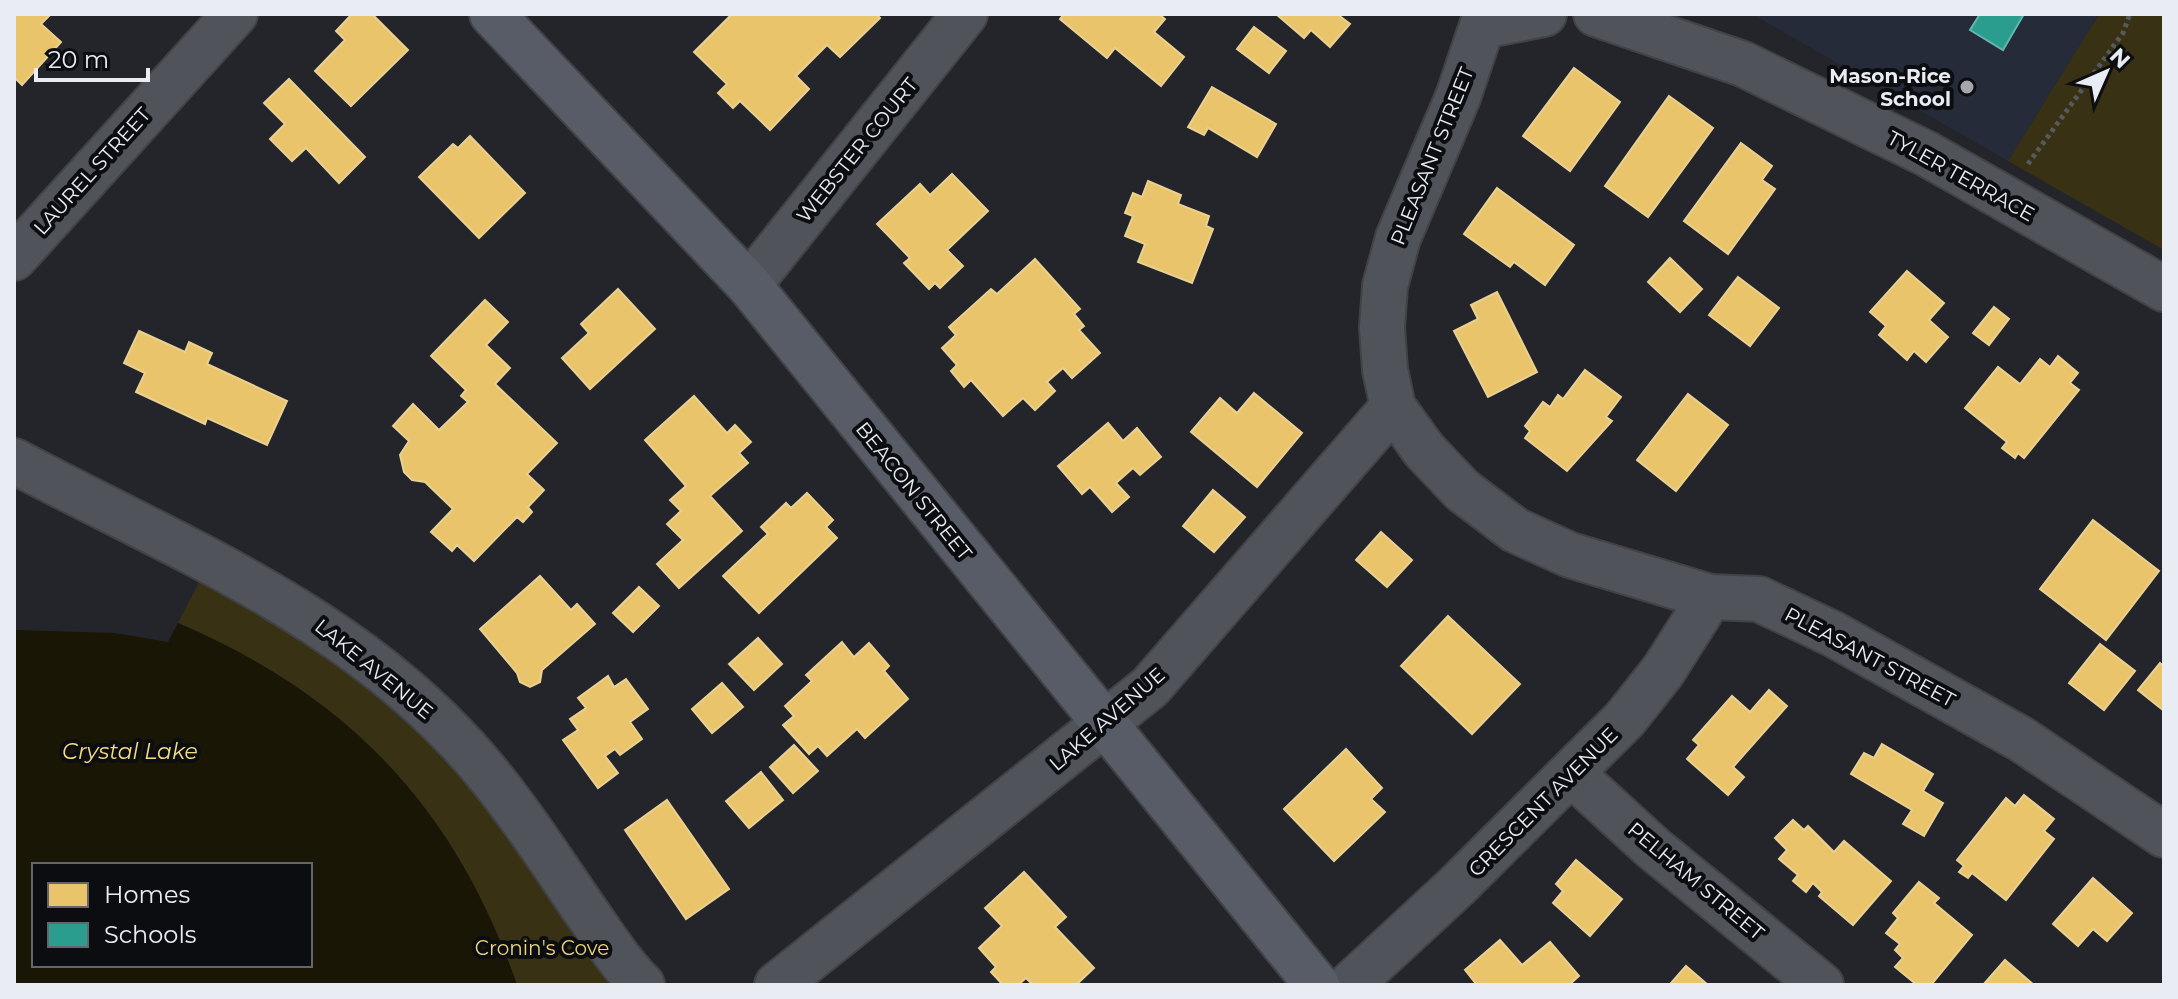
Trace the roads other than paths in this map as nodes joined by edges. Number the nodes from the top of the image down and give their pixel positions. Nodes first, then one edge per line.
1 (235, 14) edge
2 (492, 14) edge
3 (965, 14) edge
4 (1544, 14) edge
5 (1596, 14) edge
6 (1484, 20) edge
7 (1653, 25) edge
8 (14, 258) edge
9 (749, 285) junction
10 (2164, 289) edge
11 (1393, 407) junction
12 (14, 461) edge
13 (1710, 597) junction
14 (1107, 724) junction
15 (1572, 774) junction
16 (2164, 835) edge
17 (642, 985) edge
18 (777, 985) edge
19 (1317, 985) edge
20 (1350, 985) edge
21 (1821, 985) edge

1 - 8 street, LAUREL STREET
2 - 9 main road, BEACON STREET
3 - 9 street, WEBSTER COURT
4 - 6 street
5 - 7 street, TYLER TERRACE
6 - 11 street, PLEASANT STREET
7 - 10 street, TYLER TERRACE
9 - 14 main road, BEACON STREET
11 - 13 street, PLEASANT STREET
11 - 14 street, LAKE AVENUE
12 - 17 street, LAKE AVENUE
13 - 15 street, CRESCENT AVENUE
13 - 16 street, PLEASANT STREET
14 - 18 street, LAKE AVENUE
14 - 19 main road, BEACON STREET
15 - 20 street, CRESCENT AVENUE
15 - 21 street, PELHAM STREET

